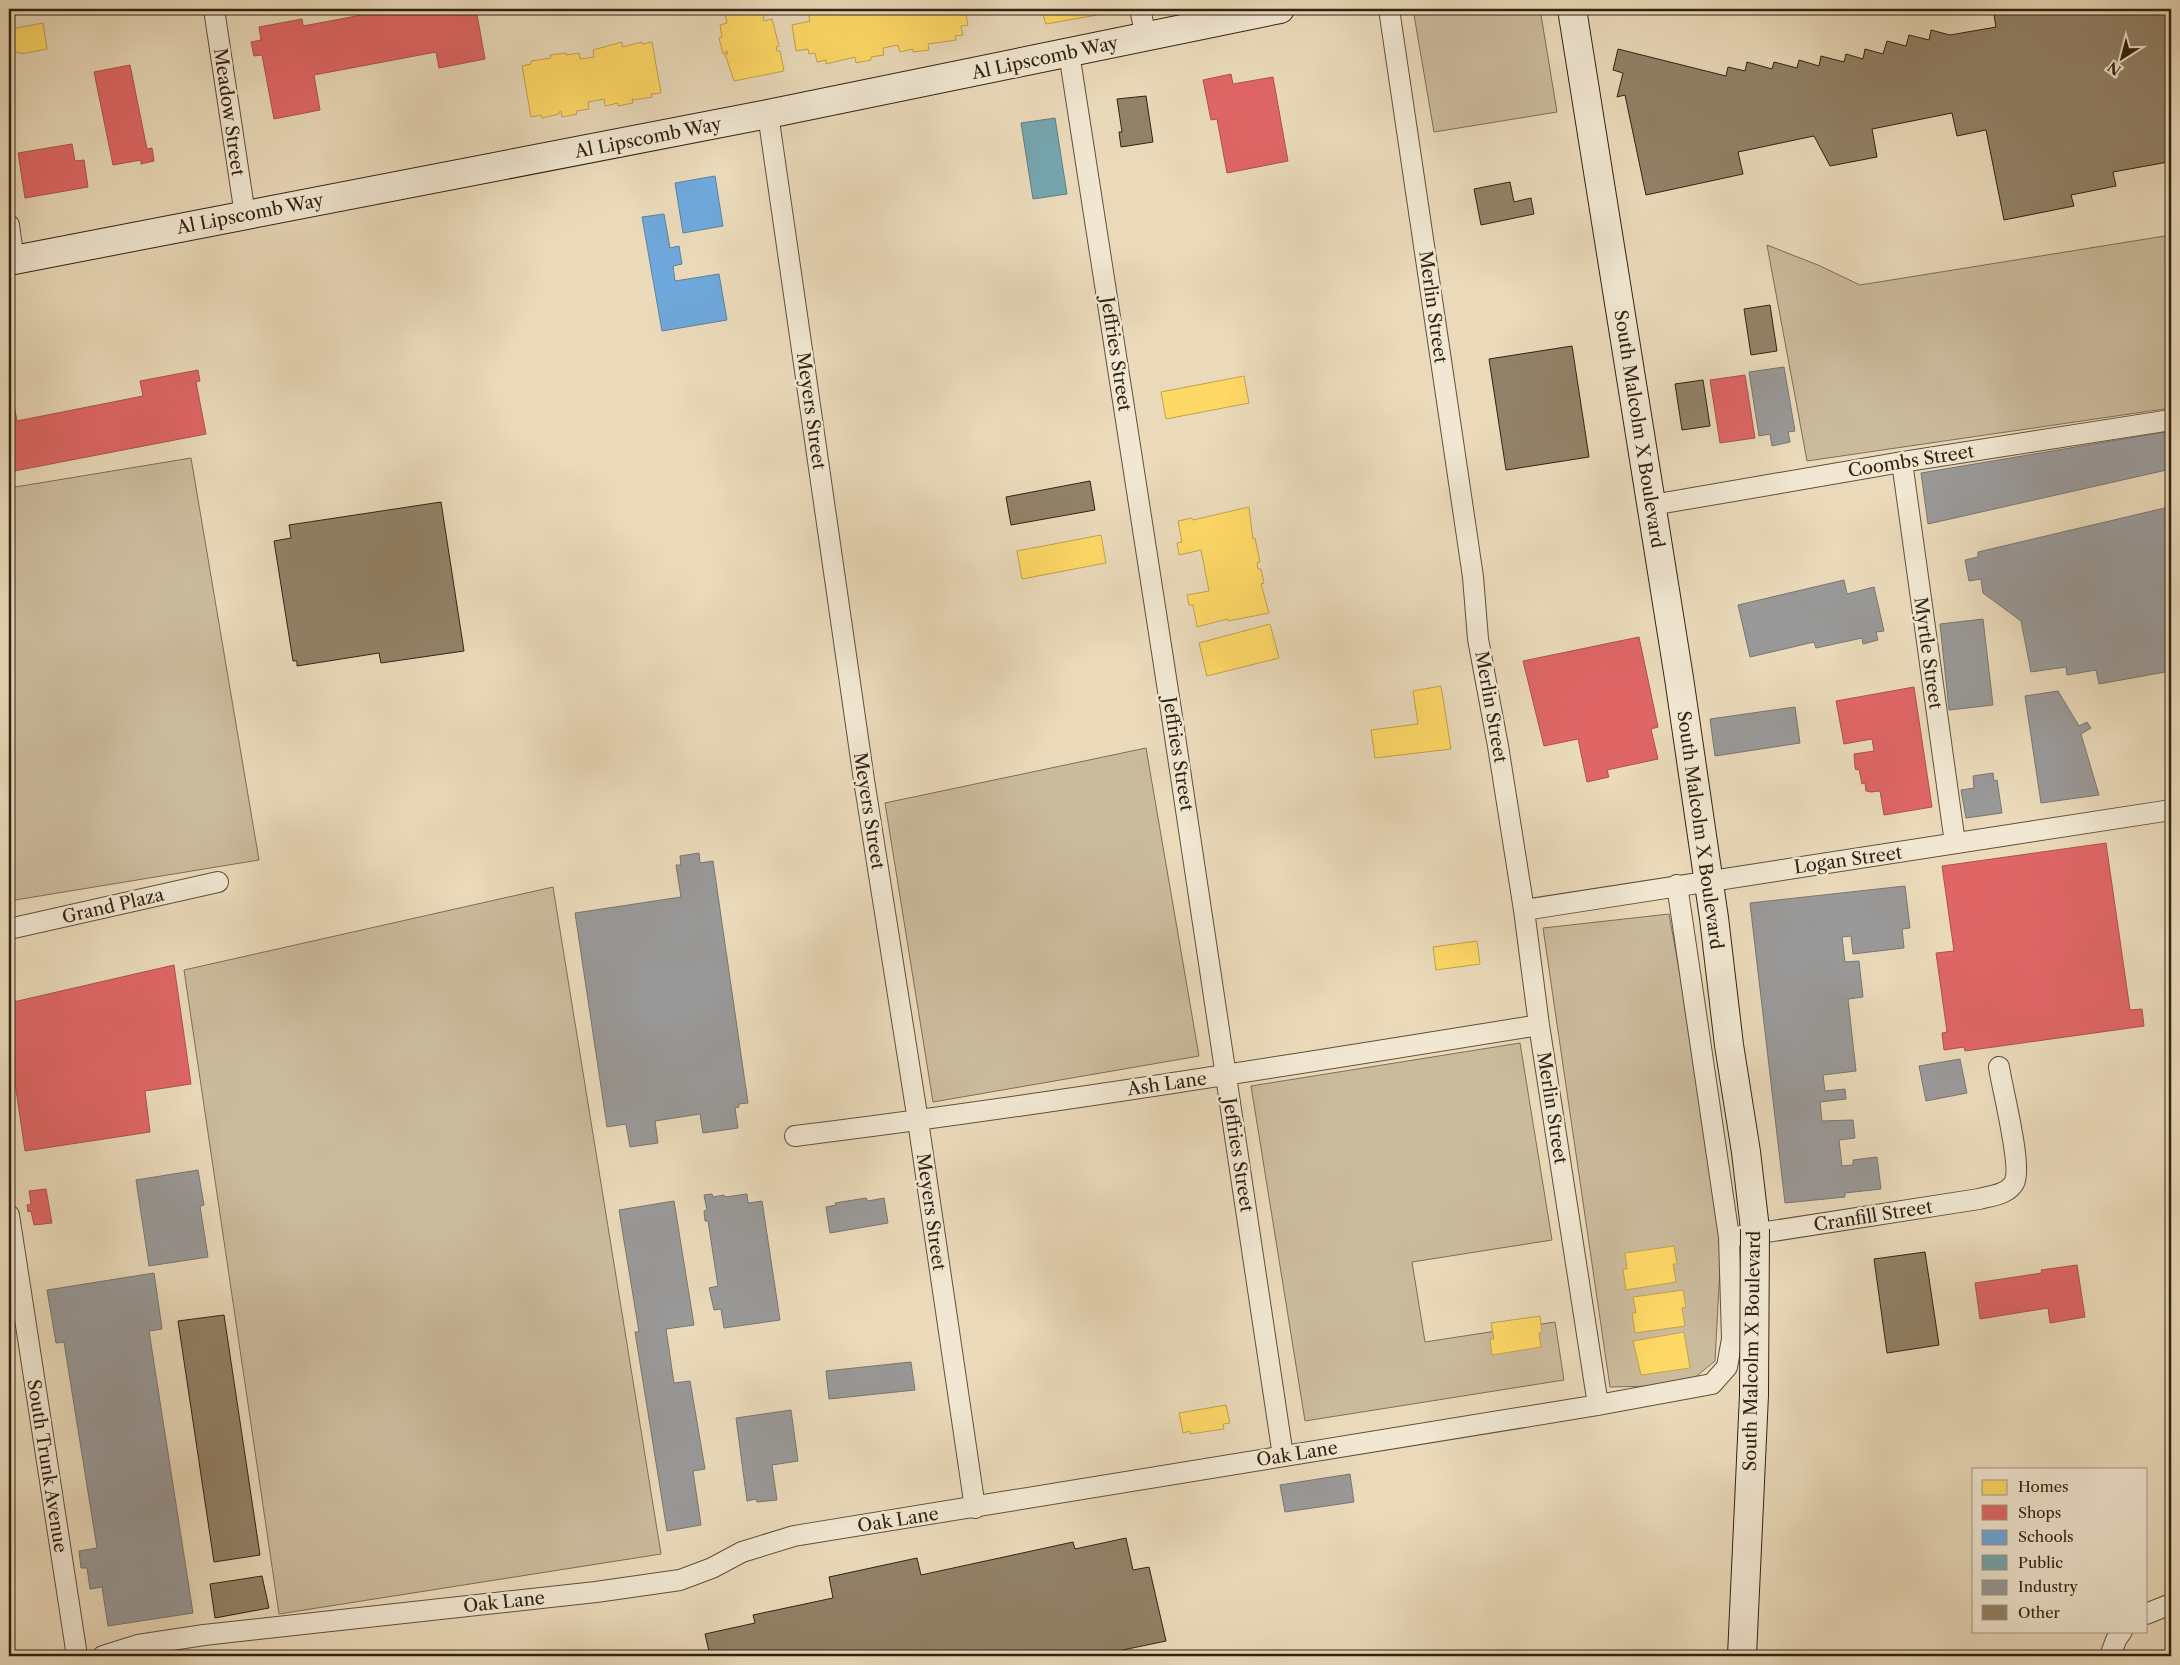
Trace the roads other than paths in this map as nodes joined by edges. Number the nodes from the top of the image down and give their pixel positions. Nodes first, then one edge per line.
1 (214, 9) edge
2 (1140, 9) edge
3 (1280, 9) edge
4 (1389, 9) edge
5 (1572, 9) edge
6 (1146, 36) junction
7 (1069, 53) junction
8 (768, 114) junction
9 (245, 215) junction
10 (9, 225) edge
11 (11, 262) edge
12 (2171, 420) edge
13 (1902, 462) junction
14 (1652, 505) junction
15 (2171, 810) edge
16 (1955, 843) junction
17 (1707, 880) junction
18 (218, 882) dead end
19 (1677, 885) junction
20 (1524, 910) junction
21 (9, 929) edge
22 (1539, 1025) junction
23 (1999, 1067) dead end
24 (1226, 1075) junction
25 (918, 1121) junction
26 (795, 1136) dead end
27 (9, 1215) edge
28 (1729, 1237) junction
29 (15, 1305) edge
30 (1598, 1405) junction
31 (1283, 1456) junction
32 (975, 1508) junction
33 (2171, 1604) edge
34 (2148, 1613) edge
35 (76, 1656) edge
36 (103, 1656) edge
37 (1742, 1656) edge

1 - 9 street, Meadow Street
2 - 6 street
3 - 6 street, Al Lipscomb Way
4 - 20 street, Merlin Street
5 - 14 street, South Malcolm X Boulevard
6 - 7 street, Al Lipscomb Way
7 - 8 street, Al Lipscomb Way
7 - 24 street, Jeffries Street
8 - 9 street, Al Lipscomb Way
8 - 25 street, Meyers Street
9 - 11 street, Al Lipscomb Way
10 - 11 street
12 - 13 street, Coombs Street
13 - 14 street, Coombs Street
13 - 16 street, Myrtle Street
14 - 17 street, South Malcolm X Boulevard
15 - 16 street, Logan Street
16 - 17 street, Logan Street
17 - 19 street, Logan Street
17 - 37 street, South Malcolm X Boulevard, bridge
18 - 21 street, Grand Plaza
19 - 20 street, Logan Street
19 - 28 street, Oak Lane
20 - 22 street, Merlin Street
22 - 24 street, Ash Lane
22 - 30 street, Merlin Street
23 - 28 street, Cranfill Street
24 - 25 street, Ash Lane
24 - 31 street, Jeffries Street
25 - 26 street, Ash Lane
25 - 32 street, Meyers Street
27 - 29 street, South Trunk Avenue
28 - 30 street, Oak Lane
29 - 35 street, South Trunk Avenue
30 - 31 street, Oak Lane
31 - 32 street, Oak Lane
32 - 36 street, Oak Lane
33 - 34 street

